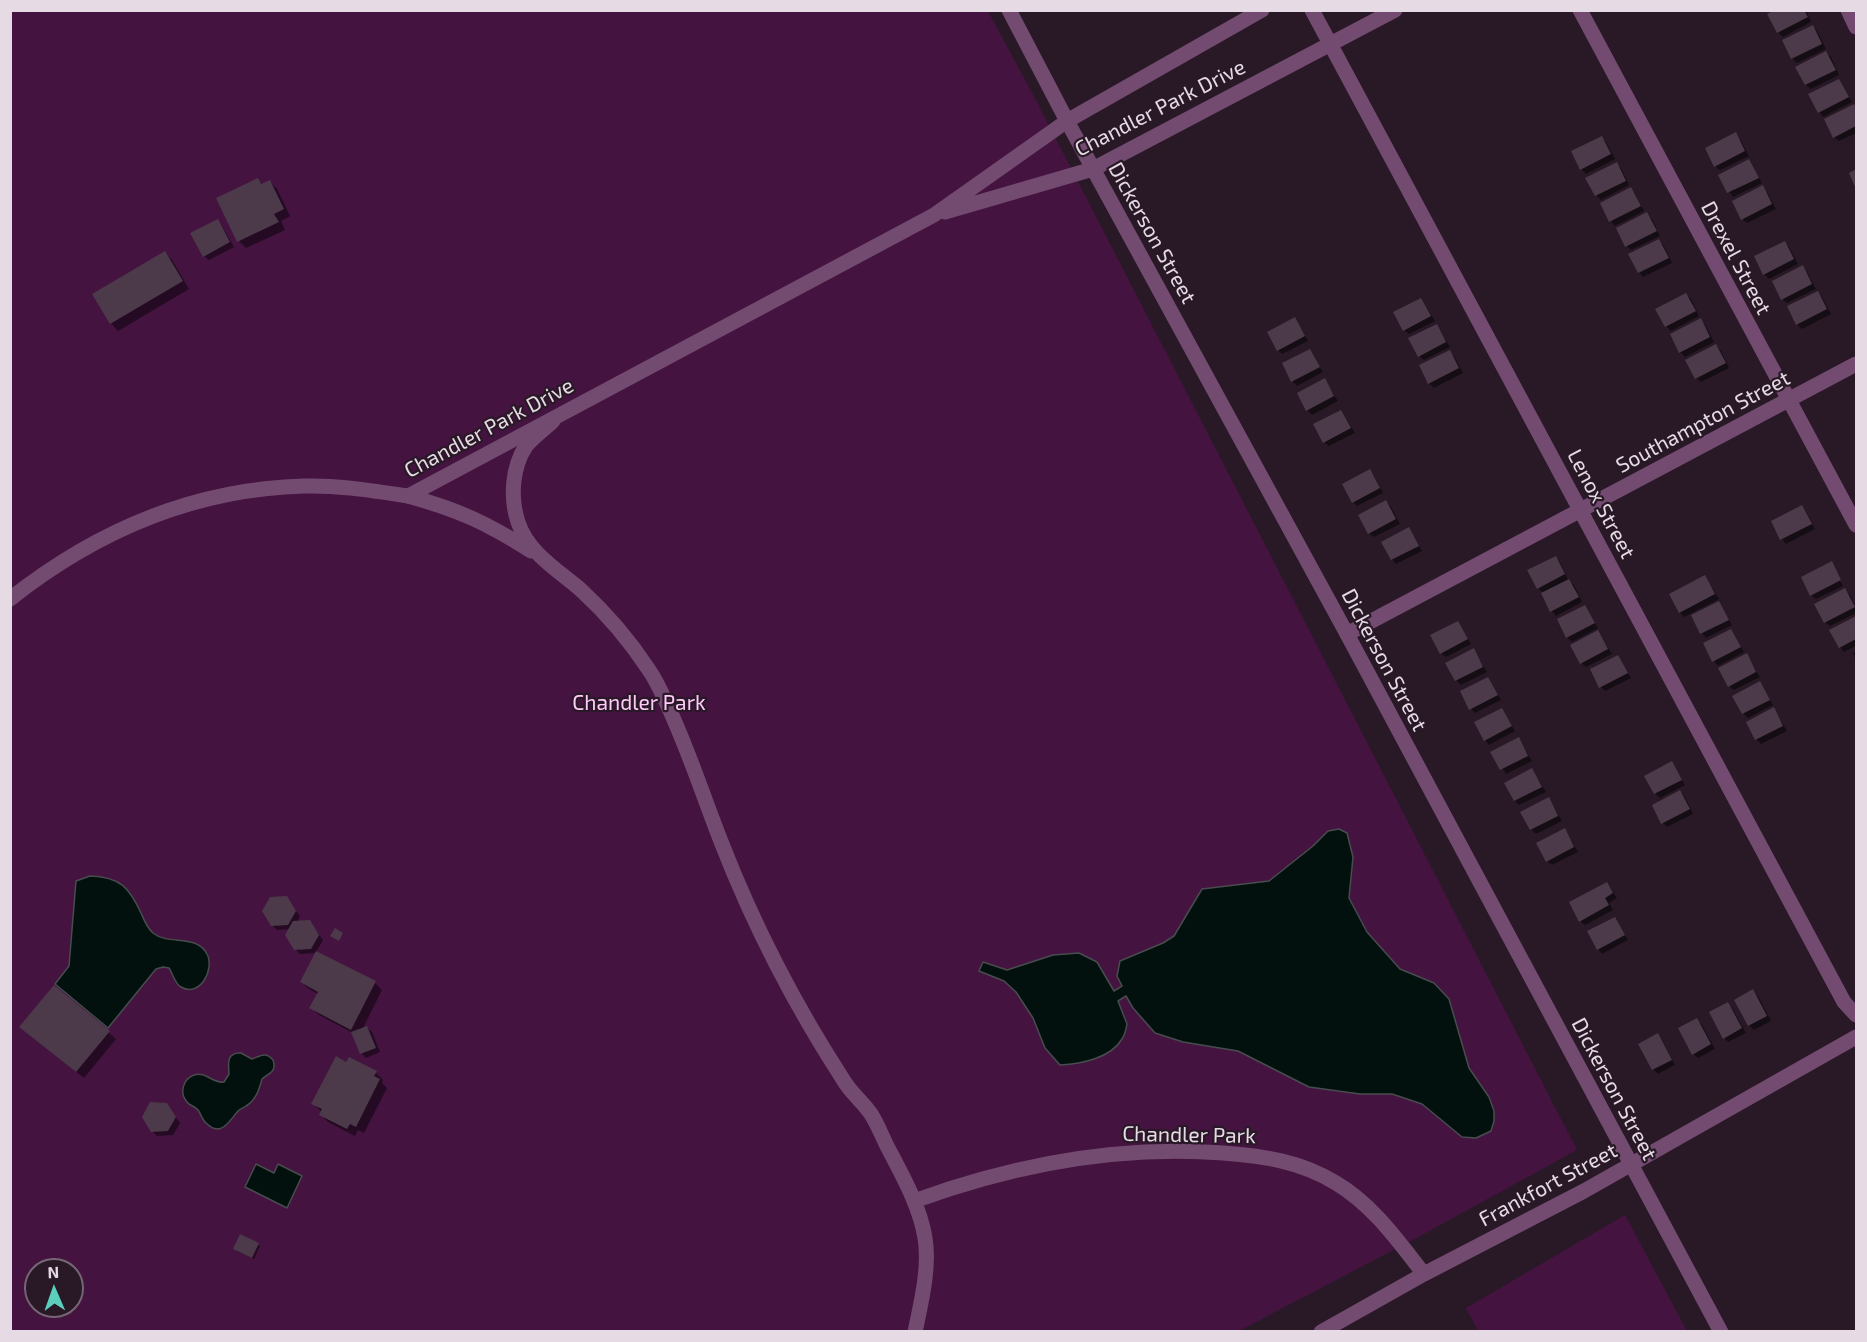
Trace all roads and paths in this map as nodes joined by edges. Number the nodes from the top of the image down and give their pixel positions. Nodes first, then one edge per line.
1 (1009, 10) edge
2 (1262, 10) edge
3 (1312, 10) edge
4 (1395, 10) edge
5 (1580, 10) edge
6 (1848, 10) edge
7 (1857, 27) edge
8 (1330, 45) junction
9 (1067, 121) junction
10 (1093, 168) junction
11 (934, 215) junction
12 (1857, 364) edge
13 (1789, 400) junction
14 (559, 416) junction
15 (408, 496) junction
16 (1580, 510) junction
17 (1857, 525) edge
18 (543, 559) junction
19 (10, 599) edge
20 (1347, 634) junction
21 (1857, 1015) edge
22 (1857, 1037) edge
23 (1631, 1164) junction
24 (914, 1201) junction
25 (1424, 1274) junction
26 (915, 1332) edge
27 (1321, 1332) edge
28 (1721, 1332) edge

1 - 9 street, Dickerson Street
2 - 9 street, Chandler Park Drive
3 - 8 street, Lenox Street
4 - 8 street, Chandler Park Drive
5 - 13 street, Drexel Street
6 - 7 street
8 - 10 street, Chandler Park Drive
8 - 16 street, Lenox Street
9 - 10 street, Dickerson Street
9 - 11 street, Chandler Park Drive
10 - 11 street, Chandler Park Drive
10 - 20 street, Dickerson Street
11 - 14 street, Chandler Park Drive
12 - 13 street, Southampton Street
13 - 16 street, Southampton Street
13 - 17 street, Drexel Street
14 - 15 street, Chandler Park Drive
14 - 18 street
15 - 18 street
15 - 19 street, Chandler Park Drive
16 - 20 street, Southampton Street
16 - 21 street, Lenox Street
18 - 24 street
20 - 23 street, Dickerson Street
22 - 23 street, Frankfort Street
23 - 25 street, Frankfort Street
23 - 28 street, Dickerson Street
24 - 25 street, Chandler Park
24 - 26 street
25 - 27 street, Frankfort Street

